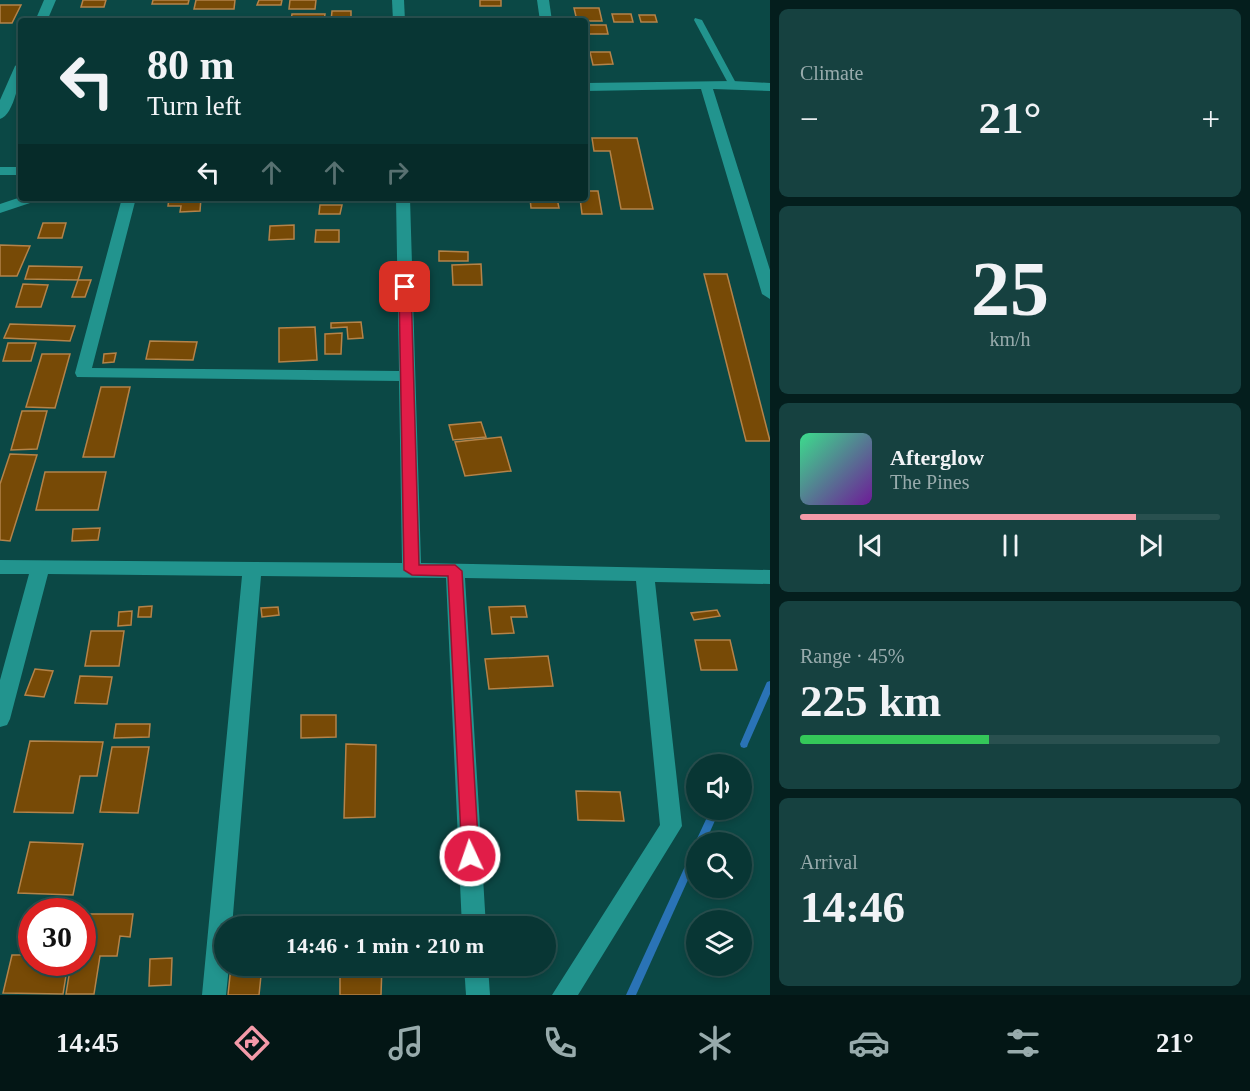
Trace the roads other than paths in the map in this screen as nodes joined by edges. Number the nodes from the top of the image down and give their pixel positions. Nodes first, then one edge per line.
1 (50, 0) edge
2 (398, 0) edge
3 (543, 0) edge
4 (41, 18) edge
5 (399, 18) edge
6 (546, 18) edge
7 (698, 20) dead end
8 (18, 73) edge
9 (733, 85) junction
10 (706, 86) junction
11 (588, 87) edge
12 (770, 87) edge
13 (0, 115) edge
14 (0, 171) edge
15 (18, 171) edge
16 (23, 201) edge
17 (128, 201) edge
18 (403, 201) edge
19 (0, 209) edge
20 (767, 274) edge
21 (770, 294) edge
22 (407, 376) junction
23 (0, 567) edge
24 (40, 567) junction
25 (252, 569) junction
26 (412, 570) junction
27 (455, 571) junction
28 (645, 574) junction
29 (770, 577) edge
30 (0, 719) edge
31 (473, 916) edge
32 (477, 976) edge
33 (214, 995) edge
34 (478, 995) edge
35 (564, 995) edge

1 - 4 street
2 - 5 street
3 - 6 street
7 - 9 lane
8 - 13 street
9 - 10 street
9 - 12 street
10 - 11 street
10 - 20 street
14 - 15 street
16 - 19 street
17 - 22 street
18 - 22 street
20 - 21 street
22 - 26 street
23 - 24 street
24 - 25 street
24 - 30 street
25 - 26 street
25 - 33 street
26 - 27 street
27 - 28 street
27 - 31 street
28 - 29 street
28 - 35 street
32 - 34 street

